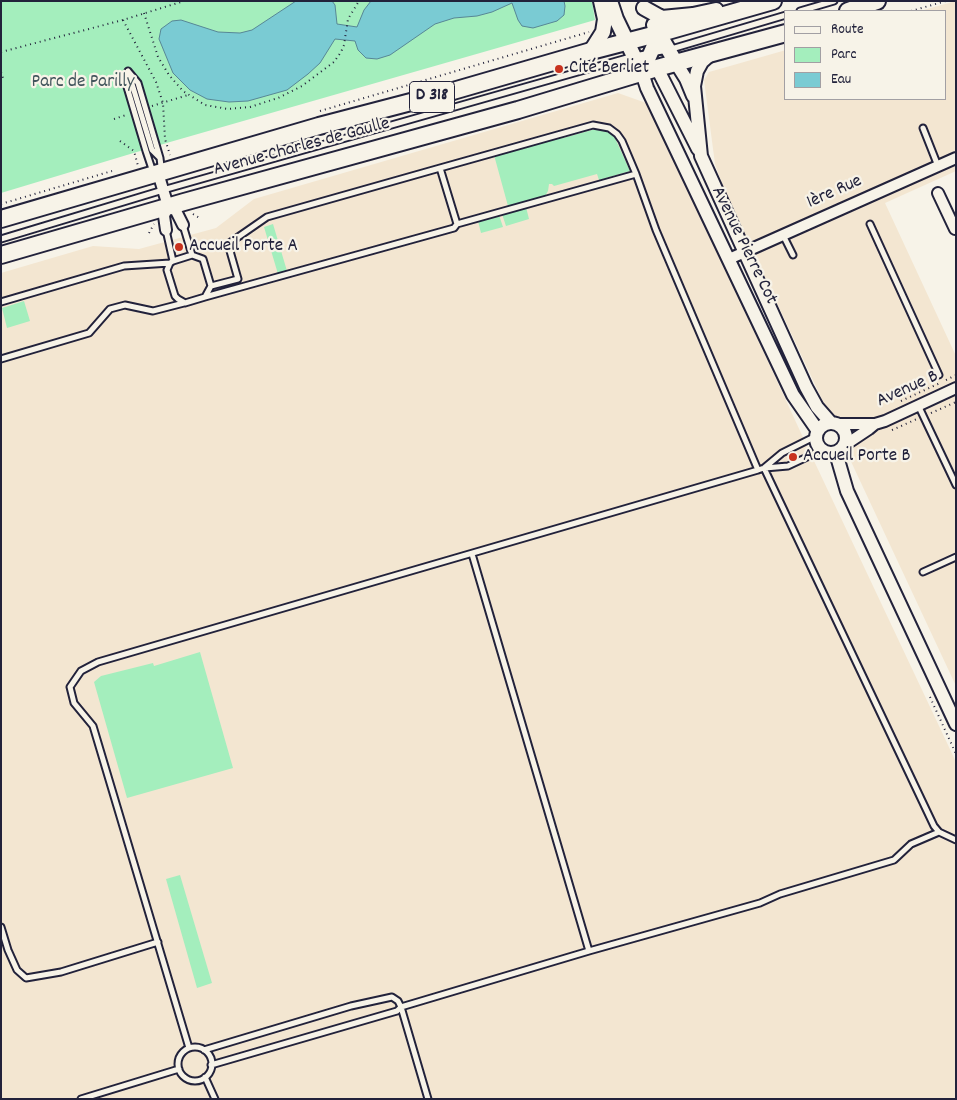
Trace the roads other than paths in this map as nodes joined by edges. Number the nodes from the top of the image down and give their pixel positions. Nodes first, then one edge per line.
1 (601, 1) edge
2 (610, 1) edge
3 (773, 1) edge
4 (834, 1) edge
5 (877, 1) edge
6 (642, 5) edge
7 (751, 7) junction
8 (803, 10) edge
9 (851, 10) edge
10 (784, 16) edge
11 (784, 33) edge
12 (667, 47) junction
13 (630, 49) junction
14 (591, 51) junction
15 (650, 53) junction
16 (712, 54) junction
17 (128, 71) junction
18 (649, 71) junction
19 (695, 101) junction
20 (923, 128) dead end
21 (152, 150) junction
22 (701, 156) junction
23 (956, 158) edge
24 (156, 164) junction
25 (938, 166) junction
26 (440, 168) junction
27 (636, 174) junction
28 (164, 190) junction
29 (938, 193) dead end
30 (168, 206) junction
31 (1, 219) edge
32 (457, 224) junction
33 (870, 224) dead end
34 (183, 225) joint
35 (956, 229) edge
36 (166, 230) joint
37 (783, 235) junction
38 (1, 239) edge
39 (745, 252) junction
40 (192, 255) junction
41 (793, 255) dead end
42 (1, 256) edge
43 (729, 260) junction
44 (172, 262) junction
45 (211, 286) junction
46 (205, 297) junction
47 (1, 302) edge
48 (185, 303) junction
49 (1, 359) edge
50 (939, 374) dead end
51 (956, 388) edge
52 (918, 405) junction
53 (833, 423) junction
54 (875, 424) junction
55 (817, 434) junction
56 (840, 449) junction
57 (822, 450) junction
58 (764, 468) junction
59 (758, 470) junction
60 (956, 485) edge
61 (472, 554) junction
62 (956, 557) edge
63 (923, 572) dead end
64 (956, 724) edge
65 (940, 832) junction
66 (955, 840) edge
67 (1, 927) edge
68 (158, 942) junction
69 (590, 951) junction
70 (401, 1007) junction
71 (189, 1048) junction
72 (204, 1050) junction
73 (211, 1065) junction
74 (179, 1069) junction
75 (205, 1077) junction
76 (81, 1099) edge
77 (215, 1099) edge
78 (428, 1099) edge

1 - 14 main road
2 - 13 main road
3 - 7 main road
4 - 8 lane
5 - 9 main road
6 - 7 main road
6 - 12 main road
7 - 12 main road
10 - 12 lane
11 - 16 main road
12 - 13 main road, Avenue Charles de Gaulle
12 - 15 main road
12 - 16 main road
12 - 18 main road, Avenue Charles de Gaulle
12 - 19 street, Avenue Pierre Cot
13 - 14 main road, Avenue Charles de Gaulle
13 - 15 lane
13 - 18 main road
13 - 28 lane
14 - 24 main road, Avenue Charles de Gaulle / D 318
15 - 18 main road
16 - 19 street, Avenue Pierre Cot
17 - 21 lane
17 - 24 lane
17 - 24 lane
18 - 22 street, Avenue Pierre Cot
18 - 30 main road, Avenue Charles de Gaulle / D 318
18 - 43 street, Avenue Pierre Cot
19 - 22 street, Avenue Pierre Cot
20 - 25 lane
21 - 24 lane
21 - 24 lane
22 - 39 street, Avenue Pierre Cot
23 - 25 street, 1ère Rue
24 - 28 street
24 - 31 main road, Avenue Charles de Gaulle / D 318
25 - 37 street, 1ère Rue
26 - 27 lane
26 - 32 lane
26 - 45 lane
27 - 32 lane
27 - 59 lane
28 - 30 street
28 - 38 lane
29 - 35 street
30 - 34 street
30 - 36 street
30 - 42 main road, Avenue Charles de Gaulle / D 318
32 - 46 lane
33 - 50 lane
34 - 40 lane
36 - 44 lane
37 - 39 street, 1ère Rue
37 - 41 lane
39 - 43 street, 1ère Rue
39 - 53 street, Avenue Pierre Cot
40 - 44 lane
40 - 45 lane
43 - 55 street, Avenue Pierre Cot
44 - 47 lane
44 - 48 lane
45 - 46 lane
46 - 48 lane
48 - 49 lane
51 - 52 street, Avenue B
52 - 54 street, Avenue B
52 - 60 lane
53 - 54 street, Avenue B
53 - 55 street
53 - 56 street
54 - 56 street, Avenue B
55 - 57 street
55 - 58 lane
56 - 57 street
56 - 64 street
57 - 58 lane
58 - 59 lane
58 - 65 lane
59 - 61 lane
61 - 68 lane
61 - 69 lane
62 - 63 lane
65 - 66 lane
65 - 69 lane
67 - 68 lane
68 - 71 lane
69 - 70 lane
70 - 72 lane
70 - 73 lane
70 - 78 lane
71 - 72 lane
71 - 74 lane
72 - 73 lane
73 - 75 lane
74 - 75 lane
74 - 76 lane
75 - 77 lane

